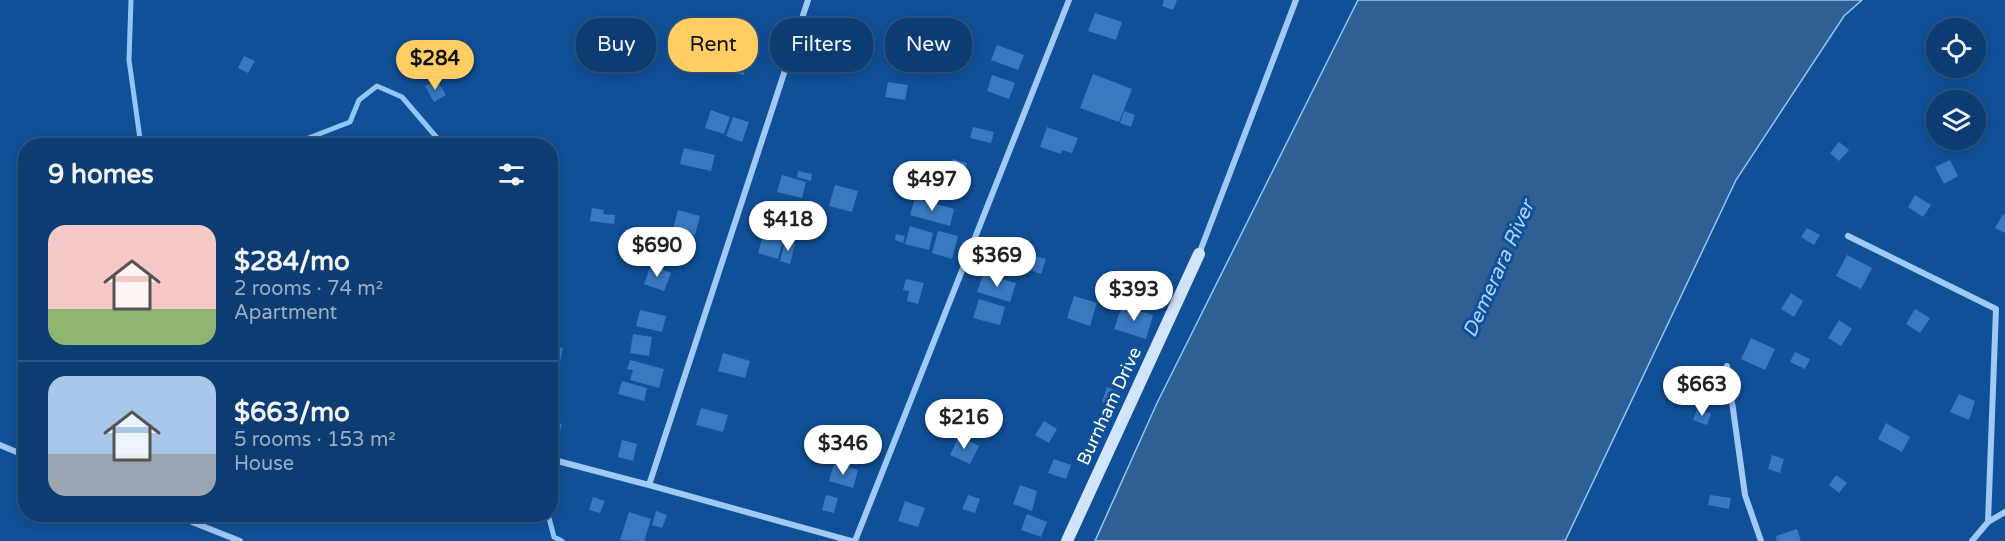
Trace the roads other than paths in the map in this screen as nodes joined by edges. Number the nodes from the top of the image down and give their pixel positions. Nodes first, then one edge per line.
1 (808, 0) edge
2 (1069, 0) edge
3 (1296, 0) edge
4 (1848, 236) dead end
5 (1199, 254) joint
6 (1727, 366) dead end
7 (0, 445) edge
8 (18, 453) edge
9 (558, 461) edge
10 (649, 485) junction
11 (2005, 512) edge
12 (192, 522) edge
13 (1988, 522) junction
14 (240, 541) edge
15 (853, 541) edge
16 (1067, 541) edge
17 (1761, 541) edge
18 (1972, 541) edge

1 - 10 street
2 - 15 street
3 - 5 street
4 - 13 street
5 - 16 street, Burnham Drive
6 - 17 street
7 - 8 street
9 - 10 street
10 - 15 street
11 - 13 street
12 - 14 street
13 - 18 street

